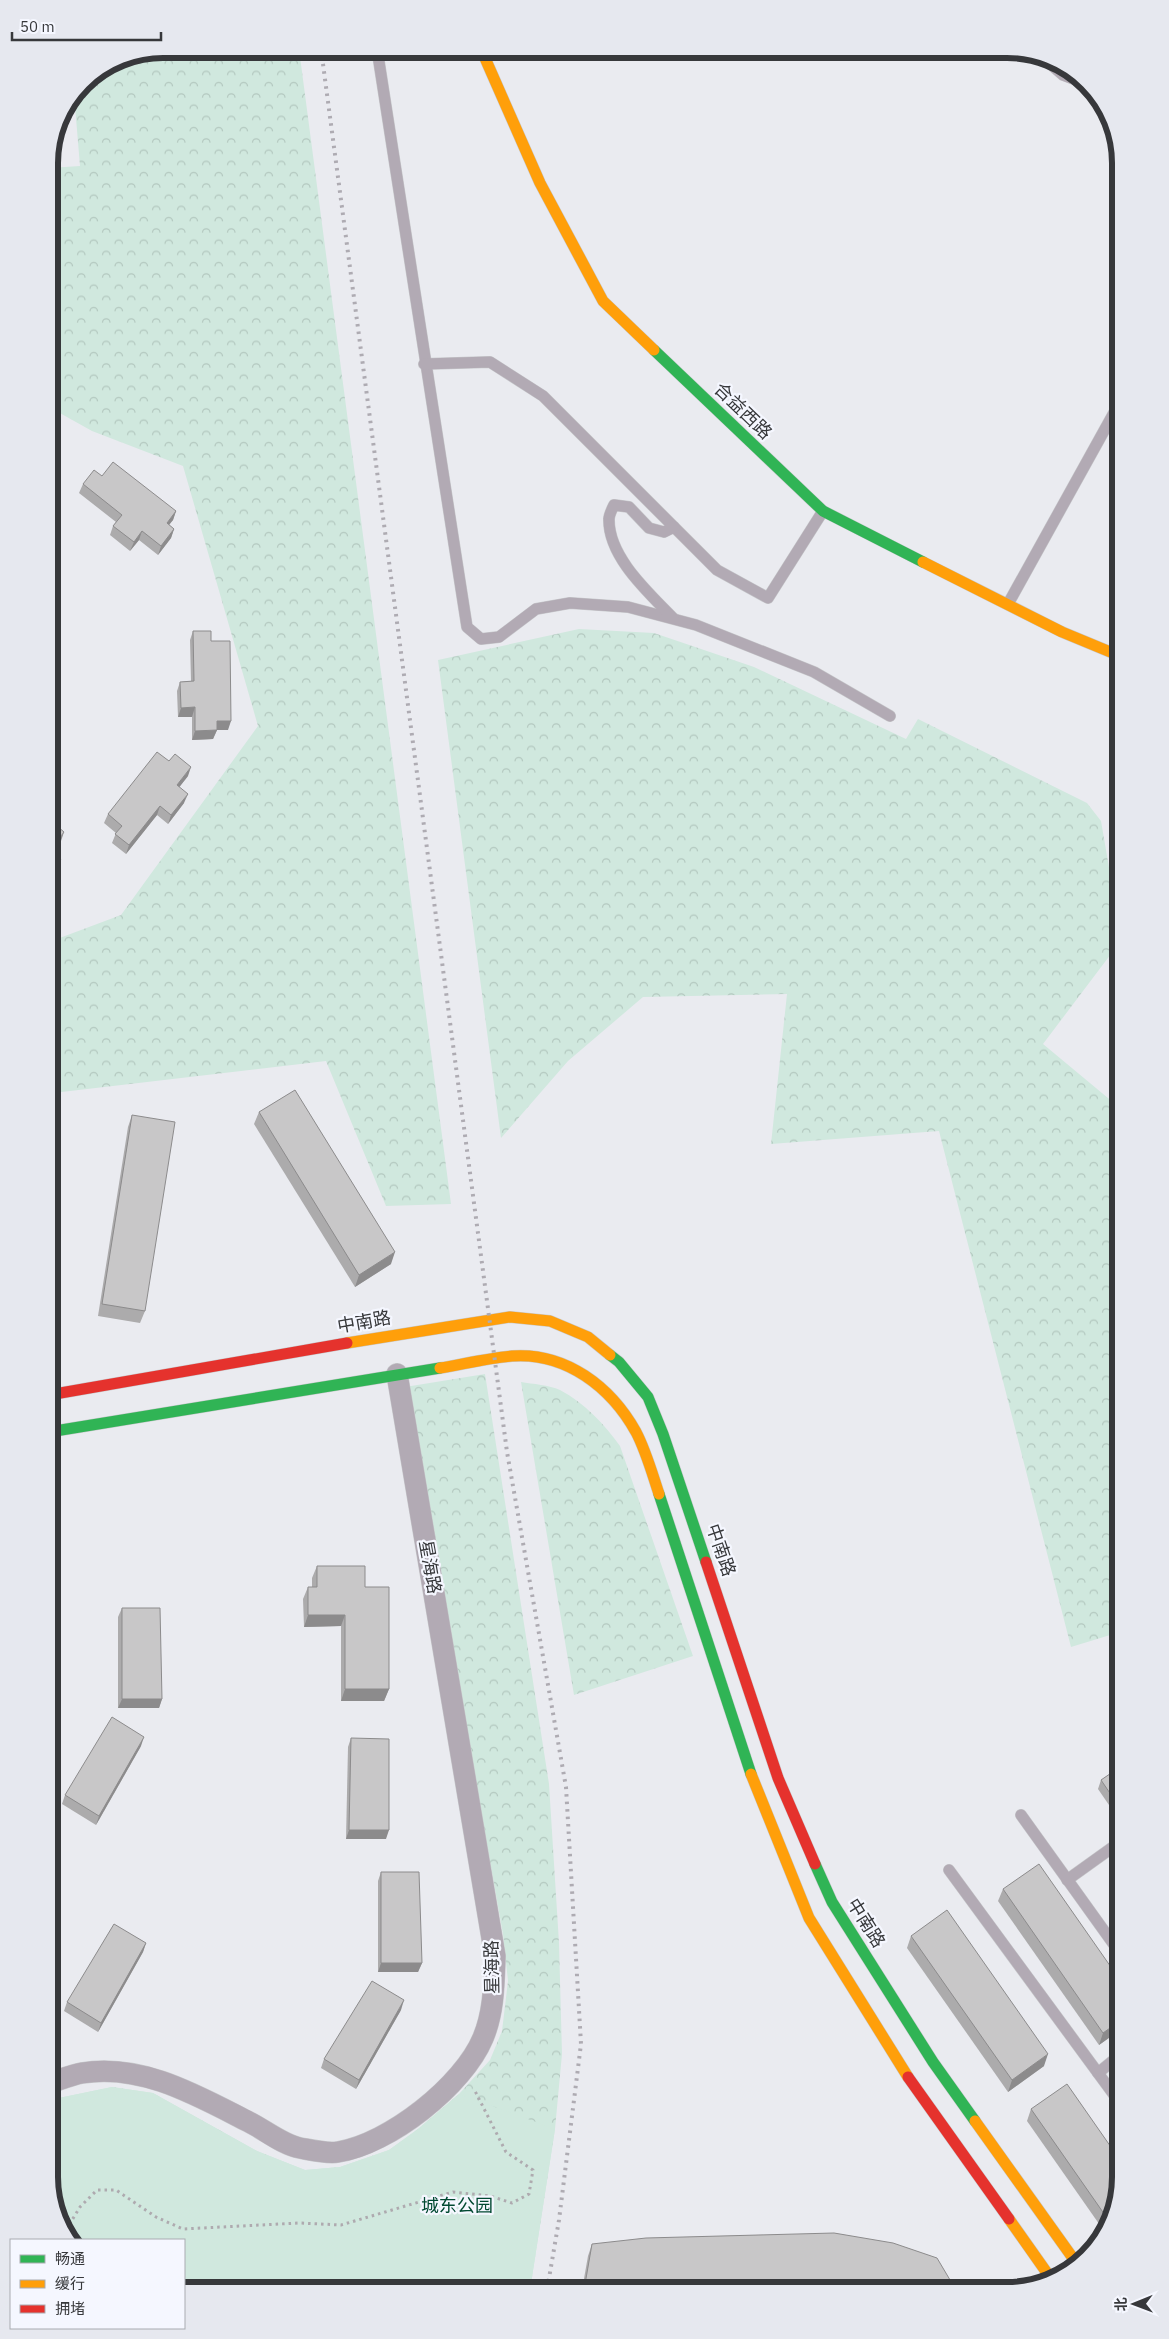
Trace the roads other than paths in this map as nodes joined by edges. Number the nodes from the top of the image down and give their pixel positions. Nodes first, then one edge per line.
1 (378, 57) edge
2 (485, 57) edge
3 (424, 364) junction
4 (1112, 416) edge
5 (823, 511) junction
6 (674, 527) junction
7 (1008, 604) junction
8 (674, 619) junction
9 (1112, 653) edge
10 (890, 716) dead end
11 (397, 1374) junction
12 (57, 1393) edge
13 (57, 1431) edge
14 (1021, 1815) dead end
15 (1112, 1848) edge
16 (949, 1870) dead end
17 (1067, 1880) junction
18 (1112, 1942) edge
19 (1112, 2062) edge
20 (1098, 2073) junction
21 (57, 2081) edge
22 (1112, 2092) edge
23 (1073, 2258) edge
24 (1047, 2273) edge

1 - 3 lane
2 - 5 main road, 合益西路
3 - 6 lane
3 - 8 lane
4 - 7 lane
5 - 6 lane
5 - 7 main road, 合益西路
6 - 8 lane
7 - 9 main road, 合益西路
8 - 10 lane
11 - 13 main road
11 - 21 street, 星海路
11 - 24 main road
12 - 23 main road, 中南路
14 - 17 lane
15 - 17 lane
16 - 20 lane
17 - 18 lane
19 - 20 lane
20 - 22 lane

